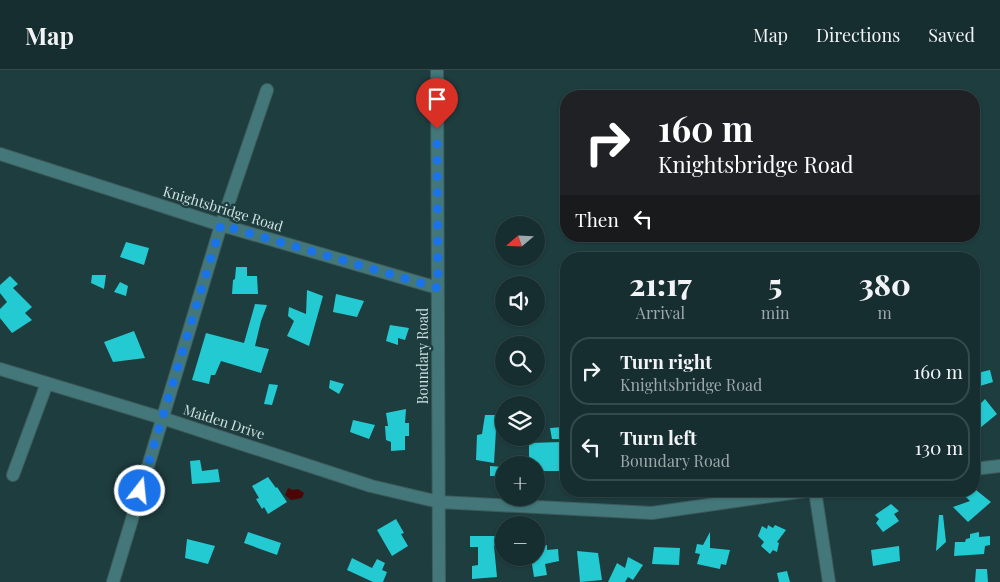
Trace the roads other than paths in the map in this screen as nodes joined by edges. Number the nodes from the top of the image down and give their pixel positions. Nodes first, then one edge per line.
1 (436, 70) edge
2 (267, 90) dead end
3 (0, 154) edge
4 (221, 225) junction
5 (438, 288) junction
6 (0, 369) edge
7 (47, 383) junction
8 (162, 418) junction
9 (1000, 466) edge
10 (980, 468) edge
11 (13, 475) dead end
12 (764, 497) edge
13 (815, 497) edge
14 (439, 502) junction
15 (113, 582) edge
16 (439, 582) edge
17 (829, 582) edge

1 - 5 street, Boundary Road
2 - 4 street
3 - 4 street, Knightsbridge Road
4 - 5 street, Knightsbridge Road
4 - 8 street
5 - 14 street, Boundary Road
6 - 7 street, Maiden Drive
7 - 8 street, Maiden Drive
7 - 11 street
8 - 14 street, Maiden Drive
8 - 15 street
9 - 10 street
12 - 14 street, Maiden Drive
13 - 17 street
14 - 16 street, Boundary Road

